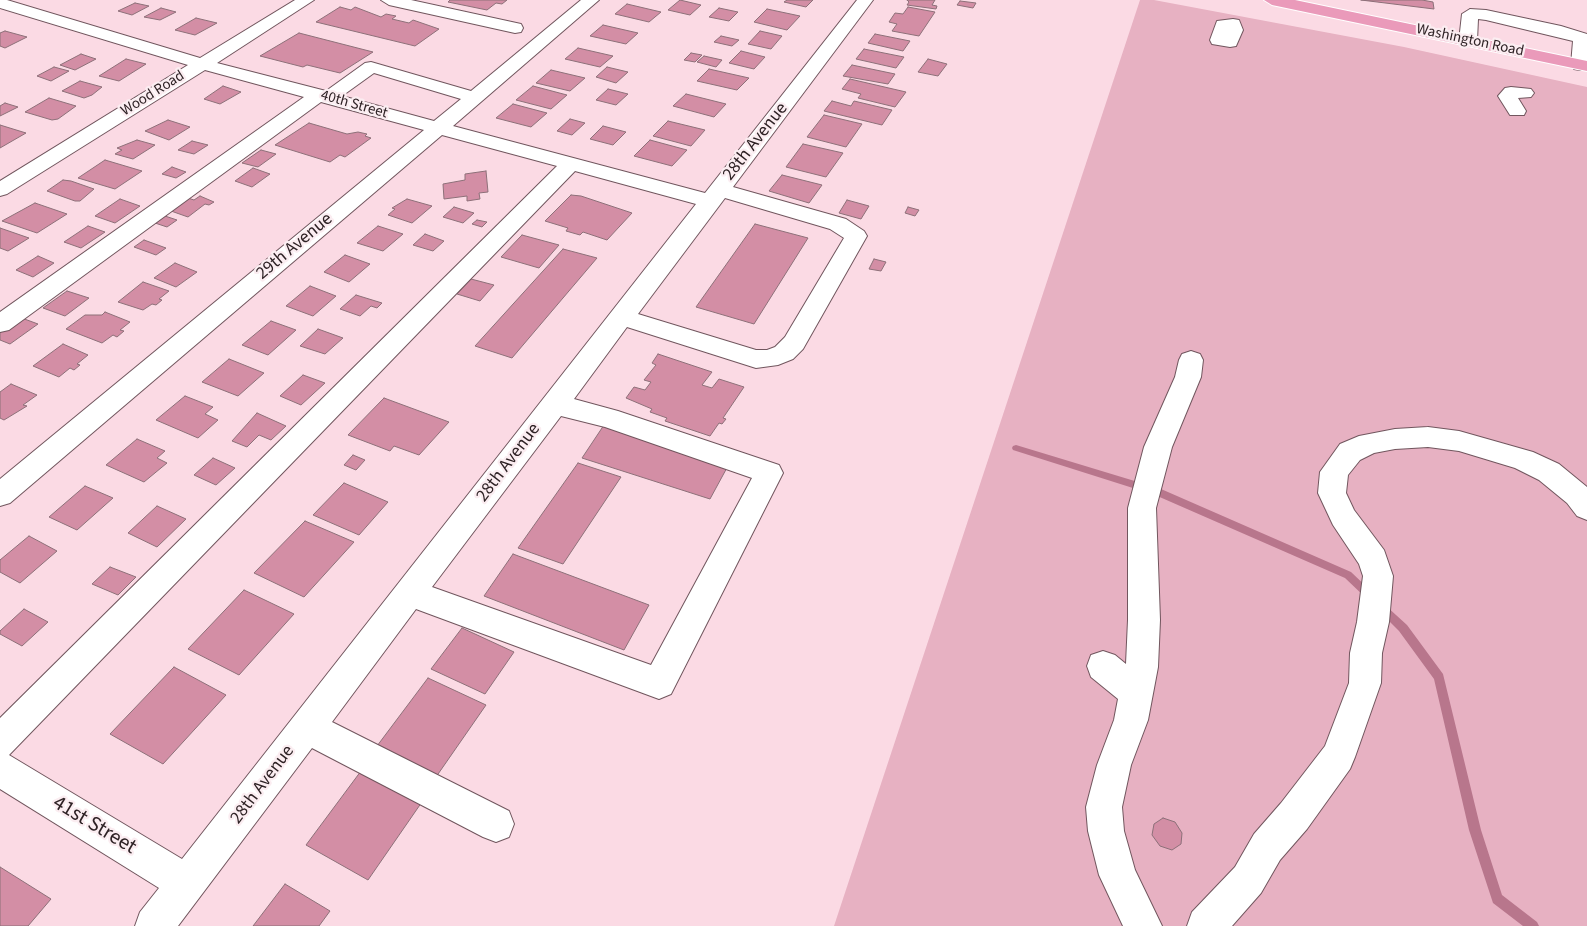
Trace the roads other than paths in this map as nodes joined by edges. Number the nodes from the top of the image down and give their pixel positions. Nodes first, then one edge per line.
1 (306, 0) edge
2 (389, 0) edge
3 (591, 0) edge
4 (864, 0) edge
5 (1266, 1) edge
6 (9, 5) edge
7 (515, 28) dead end
8 (1585, 39) edge
9 (1468, 41) junction
10 (202, 64) junction
11 (1584, 65) edge
12 (1525, 93) dead end
13 (324, 97) junction
14 (473, 97) junction
15 (1517, 111) dead end
16 (436, 128) junction
17 (570, 165) junction
18 (0, 190) edge
19 (714, 196) junction
20 (621, 318) junction
21 (0, 324) edge
22 (1191, 360) dead end
23 (554, 404) junction
24 (0, 495) edge
25 (1587, 508) edge
26 (410, 592) junction
27 (1103, 666) dead end
28 (1136, 693) junction
29 (308, 727) junction
30 (0, 742) edge
31 (0, 769) edge
32 (496, 824) dead end
33 (188, 884) junction
34 (154, 926) edge
35 (1143, 926) edge
36 (1206, 926) edge

1 - 10 street, Wood Road
2 - 7 street
3 - 14 street, 29th Avenue
4 - 19 street, 28th Avenue
5 - 9 main road, Washington Road
6 - 10 street, 40th Street
8 - 9 street
8 - 11 street
9 - 11 main road, Washington Road
10 - 13 street, 40th Street
10 - 18 street, Wood Road
12 - 15 street
13 - 14 street
13 - 16 street, 40th Street
13 - 21 street
14 - 16 street, 29th Avenue
16 - 17 street, 40th Street
16 - 24 street, 29th Avenue
17 - 19 street, 40th Street
17 - 30 street
19 - 20 street, 28th Avenue
19 - 20 street, 40th Street
20 - 23 street, 28th Avenue
22 - 28 street
23 - 26 street, 28th Avenue
23 - 26 street
25 - 36 street
26 - 29 street, 28th Avenue
27 - 28 street
28 - 35 street
29 - 32 street
29 - 33 street, 28th Avenue
31 - 33 street, 41st Street
33 - 34 street, 28th Avenue

